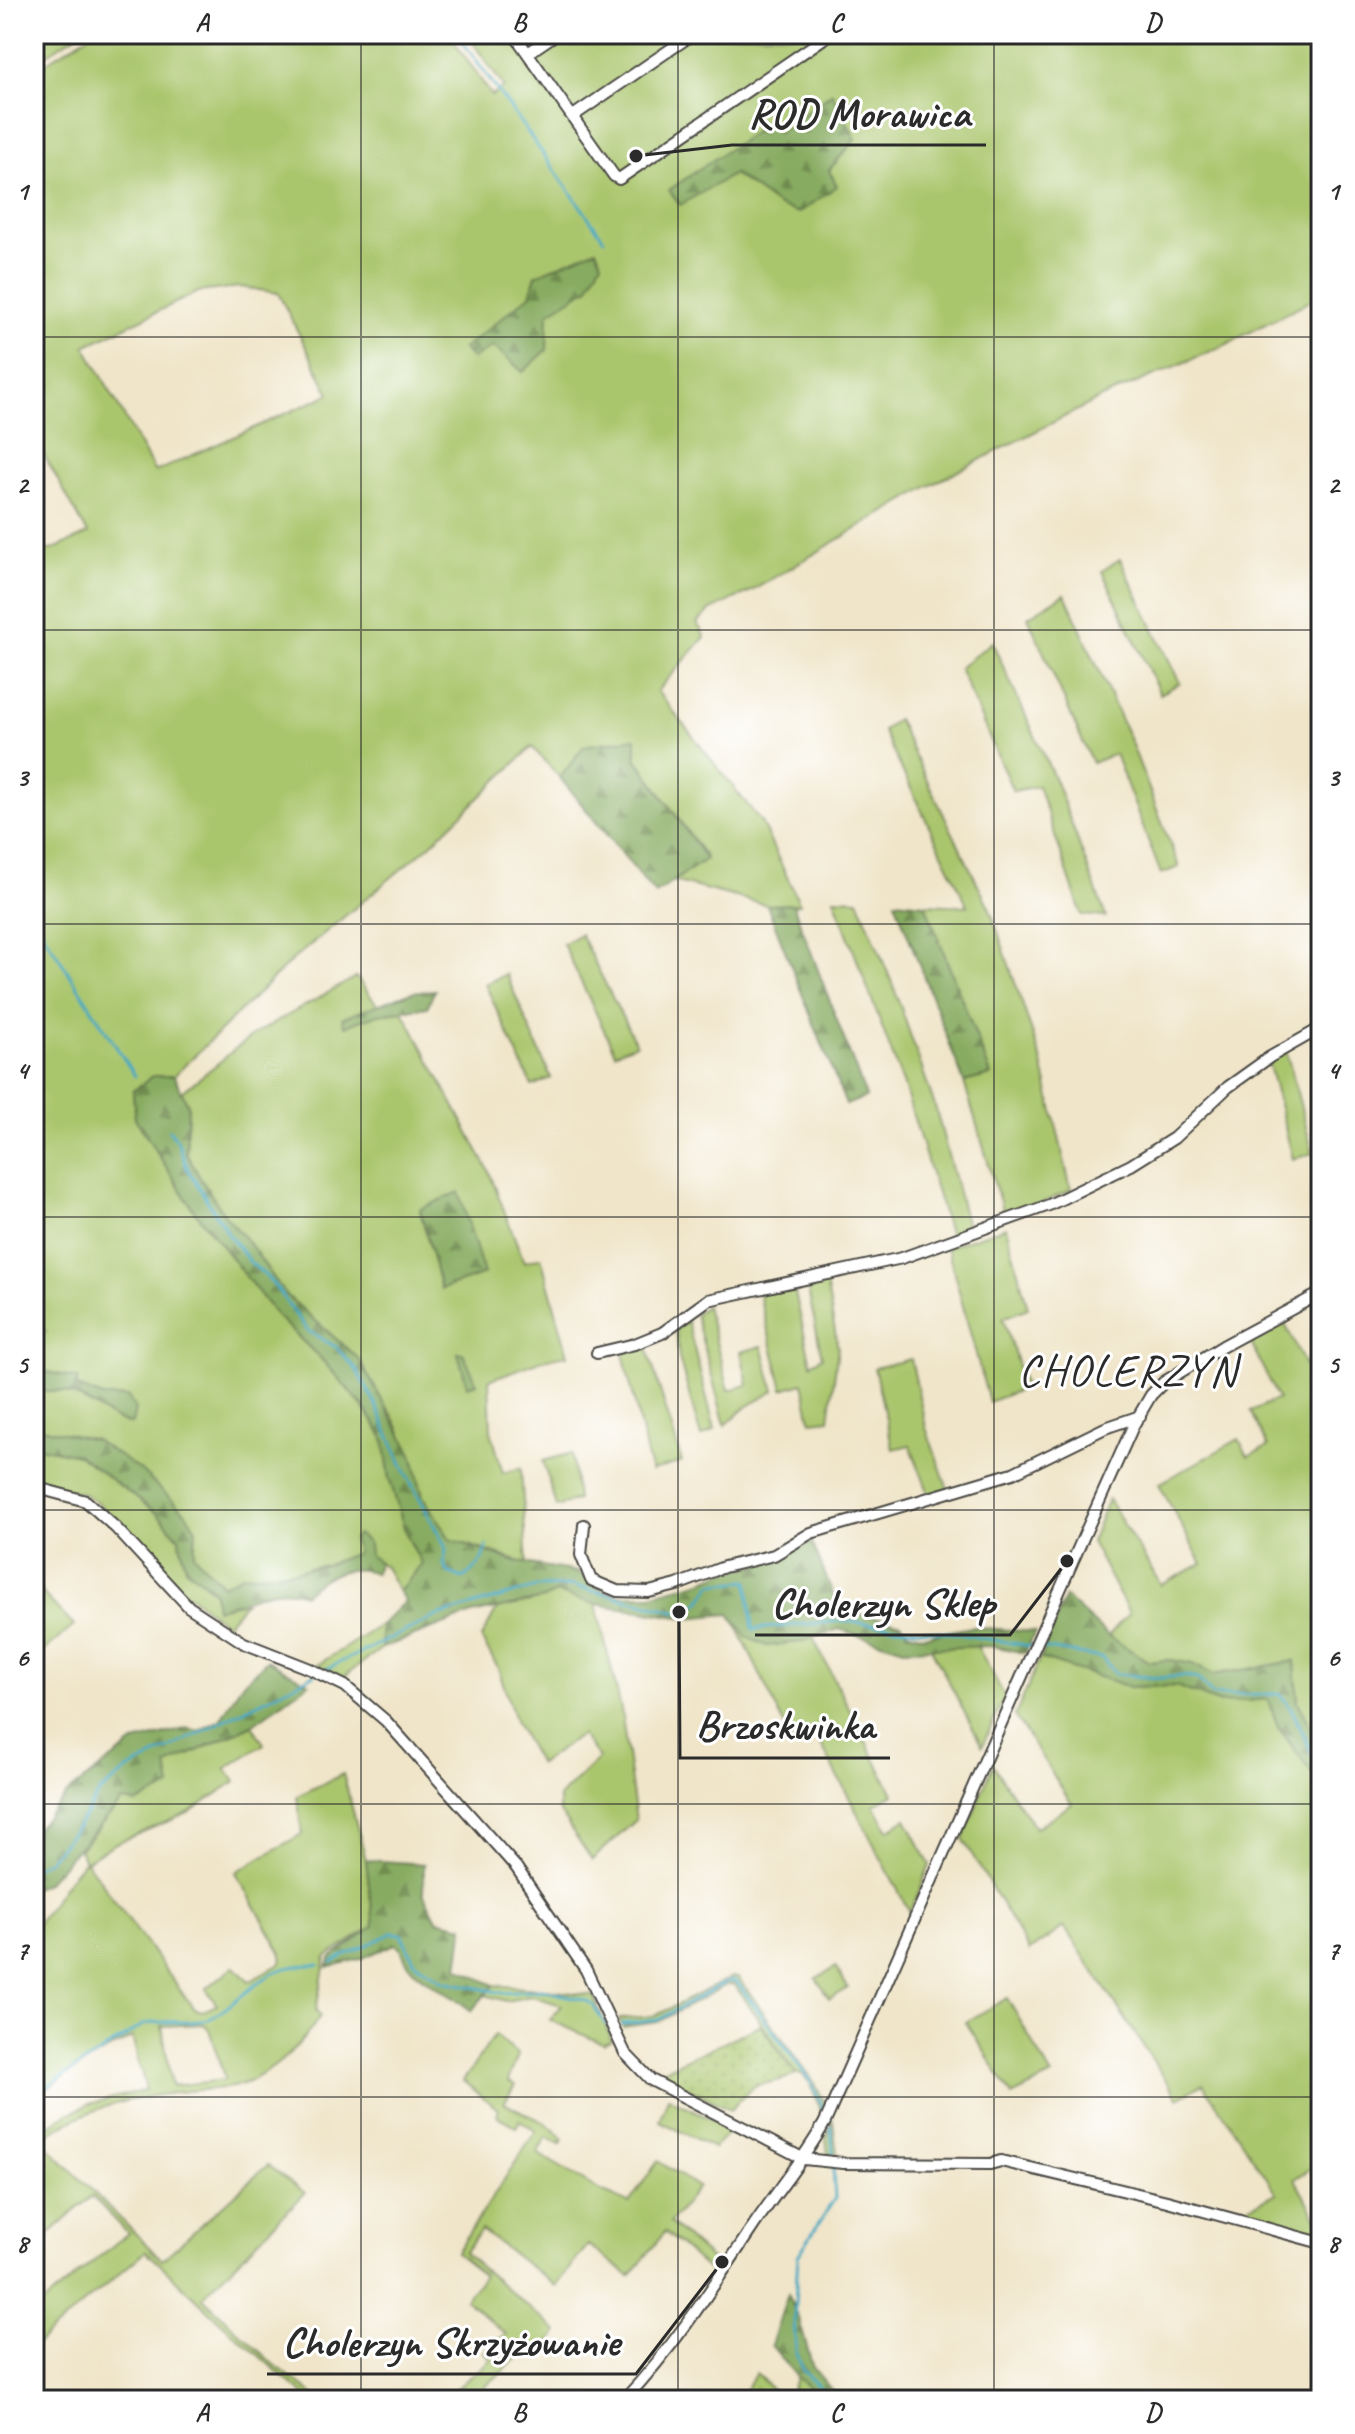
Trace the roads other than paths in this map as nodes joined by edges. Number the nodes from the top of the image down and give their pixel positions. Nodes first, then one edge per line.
1 (514, 34) edge
2 (556, 34) edge
3 (693, 34) edge
4 (830, 34) edge
5 (528, 53) junction
6 (573, 116) junction
7 (1321, 1028) edge
8 (1321, 1293) edge
9 (597, 1353) dead end
10 (1140, 1416) junction
11 (34, 1487) edge
12 (584, 1525) dead end
13 (804, 2159) junction
14 (1321, 2243) edge
15 (624, 2400) edge

1 - 5 street
2 - 5 street
3 - 6 street
4 - 6 street
5 - 6 street
7 - 9 street
8 - 10 street
10 - 12 street
10 - 13 street
11 - 13 street
13 - 14 street
13 - 15 street

